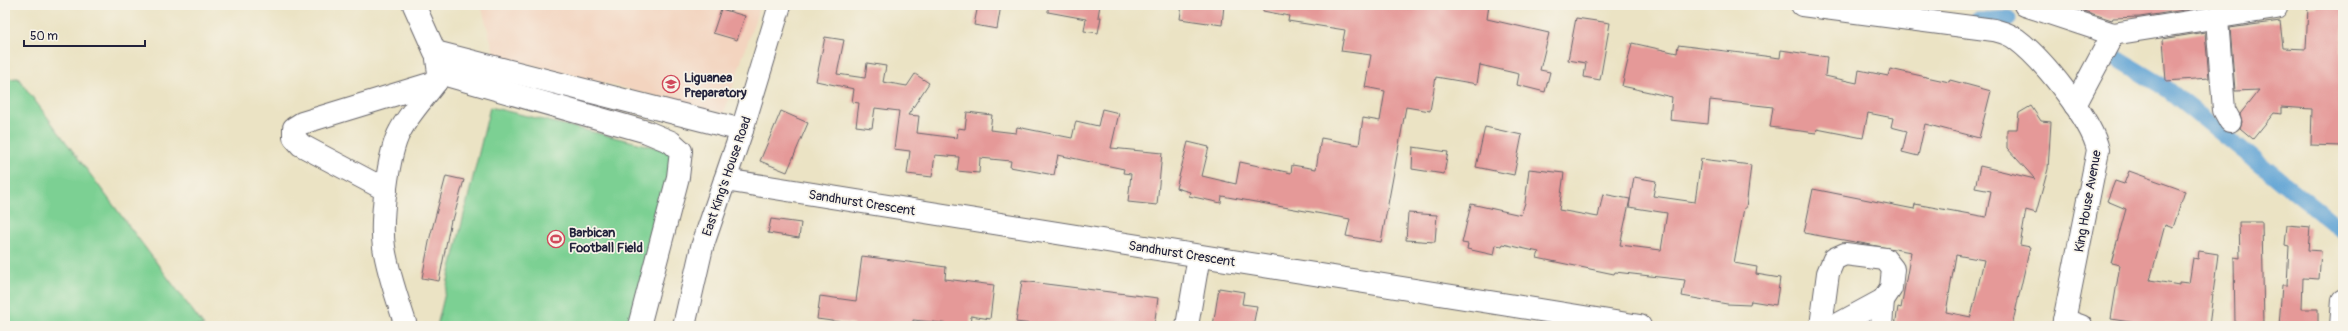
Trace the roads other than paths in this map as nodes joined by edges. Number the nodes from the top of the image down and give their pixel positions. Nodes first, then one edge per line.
1 (414, 5) edge
2 (780, 5) edge
3 (1802, 5) edge
4 (2025, 5) edge
5 (2276, 8) dead end
6 (2217, 19) junction
7 (2113, 34) junction
8 (435, 52) junction
9 (438, 78) junction
10 (2075, 105) junction
11 (2230, 121) dead end
12 (742, 130) junction
13 (725, 180) junction
14 (386, 190) junction
15 (1199, 256) junction
16 (1883, 300) junction
17 (2343, 300) edge
18 (2069, 324) edge
19 (406, 326) edge
20 (639, 326) edge
21 (684, 326) edge
22 (1187, 326) edge
23 (1640, 326) edge
24 (1821, 326) edge
25 (1835, 326) edge
26 (1881, 326) edge
27 (2341, 326) edge

1 - 8 street
2 - 12 street, East King's House Road
3 - 10 street, King House Avenue
4 - 7 street
5 - 6 street
6 - 7 street
6 - 11 street
7 - 10 street
8 - 9 street
8 - 12 street
9 - 14 street
9 - 14 street
9 - 20 street
10 - 18 street, King House Avenue
12 - 13 street, East King's House Road
13 - 15 street, Sandhurst Crescent
13 - 21 street, East King's House Road
14 - 19 street
15 - 22 street
15 - 23 street, Sandhurst Crescent
16 - 24 street
16 - 25 street
16 - 26 street
17 - 27 street

